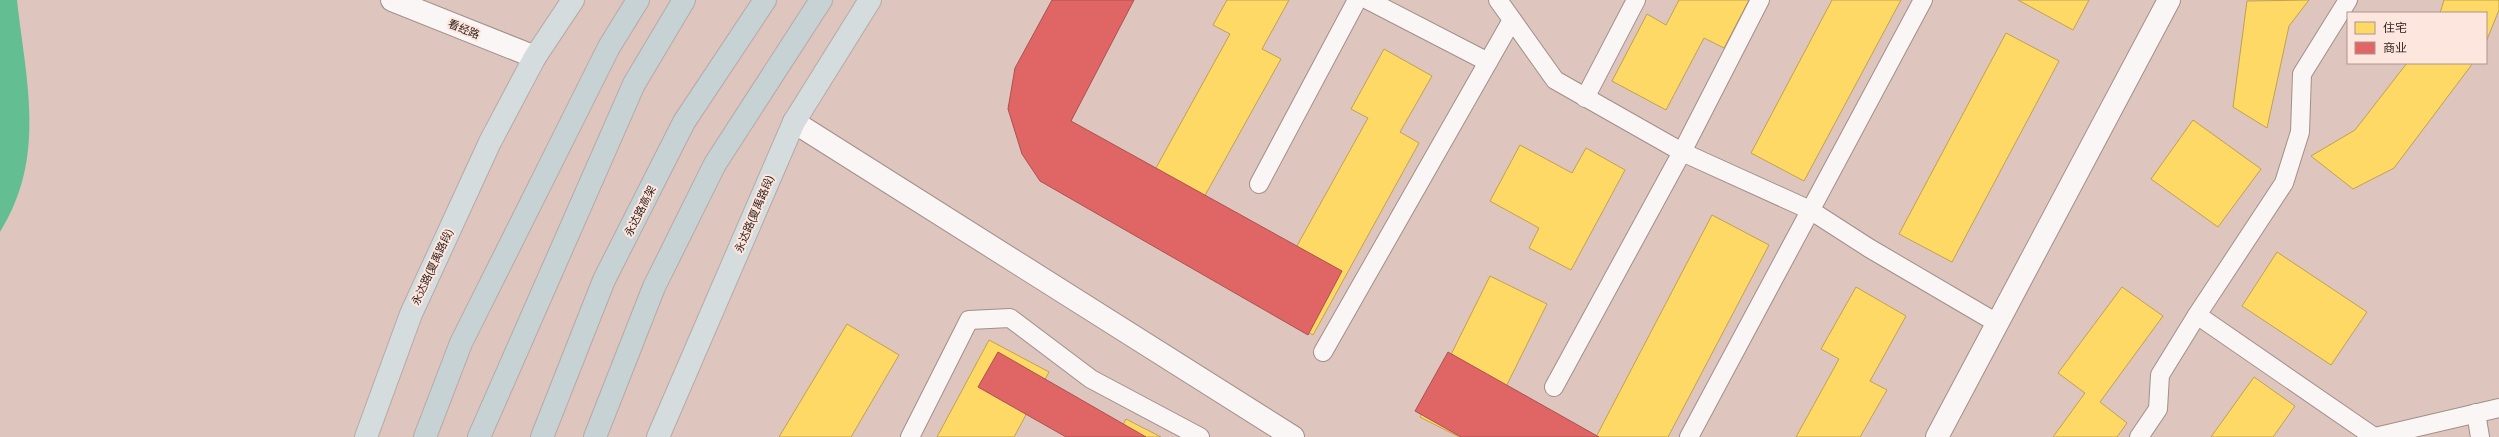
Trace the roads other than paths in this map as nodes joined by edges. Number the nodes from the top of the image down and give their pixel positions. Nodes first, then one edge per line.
1 (392, 0) edge
2 (573, 0) edge
3 (638, 0) edge
4 (684, 0) edge
5 (765, 0) edge
6 (822, 0) edge
7 (870, 0) edge
8 (1357, 0) edge
9 (1368, 0) edge
10 (1498, 0) edge
11 (1636, 0) edge
12 (1760, 0) edge
13 (1923, 0) edge
14 (2168, 0) edge
15 (2348, 0) edge
16 (1512, 20) junction
17 (535, 57) junction
18 (1488, 62) junction
19 (1585, 98) junction
20 (794, 122) junction
21 (1682, 152) junction
22 (1259, 184) dead end
23 (1810, 210) junction
24 (2196, 315) junction
25 (1997, 323) junction
26 (1323, 352) dead end
27 (1554, 388) dead end
28 (2499, 408) edge
29 (2476, 413) junction
30 (366, 437) edge
31 (425, 437) edge
32 (479, 437) edge
33 (542, 437) edge
34 (595, 437) edge
35 (658, 437) edge
36 (910, 437) edge
37 (1200, 437) edge
38 (1293, 437) edge
39 (1688, 437) edge
40 (1937, 437) edge
41 (2139, 437) edge
42 (2374, 437) edge
43 (2480, 437) edge

1 - 17 street, 看经路
2 - 17 main road, 永达路(夏禹路段)
3 - 31 highway
4 - 32 highway
5 - 33 highway, 永达路高架
6 - 34 highway
7 - 20 main road, 永达路(夏禹路段)
8 - 22 lane
9 - 18 lane
10 - 16 lane
11 - 19 lane
12 - 21 lane
13 - 23 lane
14 - 25 street
15 - 24 lane
16 - 18 lane
16 - 19 lane
17 - 30 main road, 永达路(夏禹路段)
18 - 26 lane
19 - 21 lane
20 - 35 main road, 永达路(夏禹路段)
20 - 38 street
21 - 23 lane
21 - 27 lane
23 - 25 lane
23 - 39 lane
24 - 41 lane
24 - 42 lane
25 - 40 street
28 - 29 lane
29 - 42 lane
29 - 43 lane
36 - 37 lane

